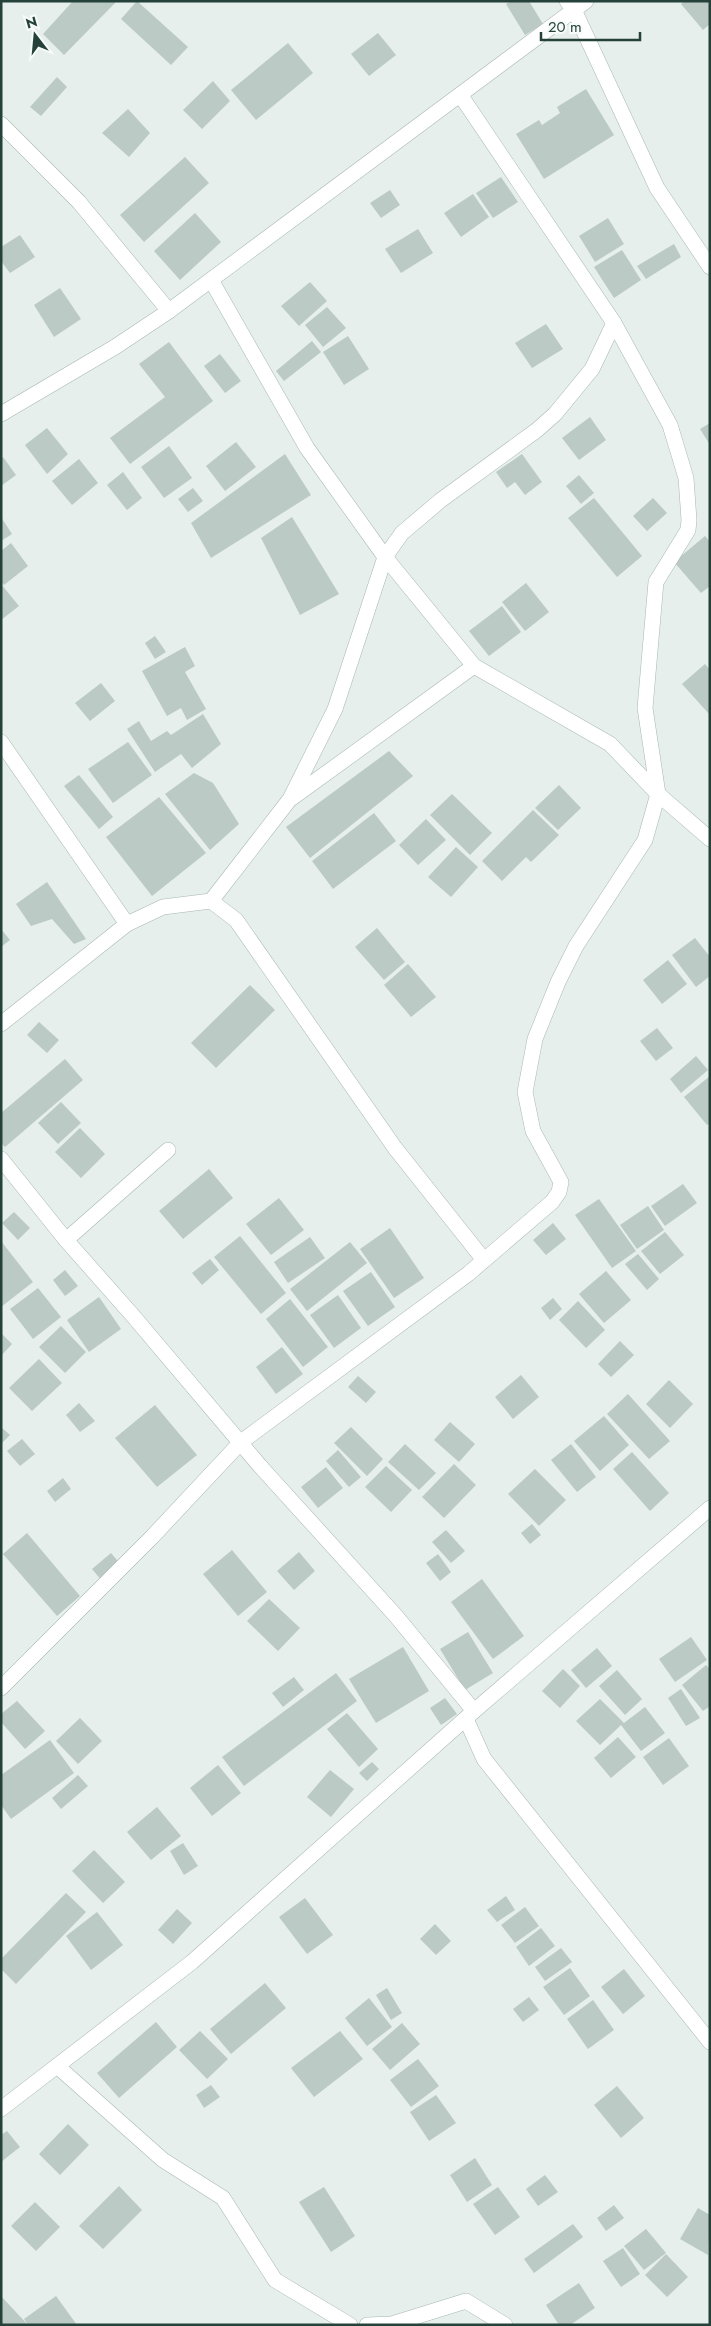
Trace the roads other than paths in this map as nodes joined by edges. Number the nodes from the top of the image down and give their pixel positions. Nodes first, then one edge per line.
1 (586, 1) edge
2 (571, 6) edge
3 (461, 96) junction
4 (1, 124) edge
5 (710, 267) edge
6 (212, 280) junction
7 (169, 311) junction
8 (614, 323) junction
9 (1, 414) edge
10 (385, 557) junction
11 (474, 666) junction
12 (1, 742) edge
13 (658, 794) junction
14 (290, 799) junction
15 (710, 839) edge
16 (211, 901) junction
17 (127, 924) junction
18 (1, 1024) edge
19 (168, 1150) dead end
20 (1, 1159) edge
21 (66, 1240) junction
22 (484, 1260) junction
23 (241, 1442) junction
24 (710, 1508) edge
25 (1, 1688) edge
26 (470, 1715) junction
27 (710, 2042) edge
28 (57, 2066) junction
29 (1, 2109) edge
30 (350, 2325) edge
31 (367, 2325) edge
32 (505, 2325) edge

1 - 2 street
2 - 3 street
2 - 5 street
3 - 6 street
3 - 8 street
4 - 7 street
6 - 7 street
6 - 10 street
7 - 9 street
8 - 10 street
8 - 13 street
10 - 11 street
10 - 14 street
11 - 13 street
11 - 14 street
12 - 17 street
13 - 15 street
13 - 22 street
14 - 16 street
16 - 17 street
16 - 22 street
17 - 18 street
19 - 21 street
20 - 21 street
21 - 23 street
22 - 23 street
23 - 25 street
23 - 26 street
24 - 26 street
26 - 27 street
26 - 28 street
28 - 29 street
28 - 30 street
31 - 32 street

